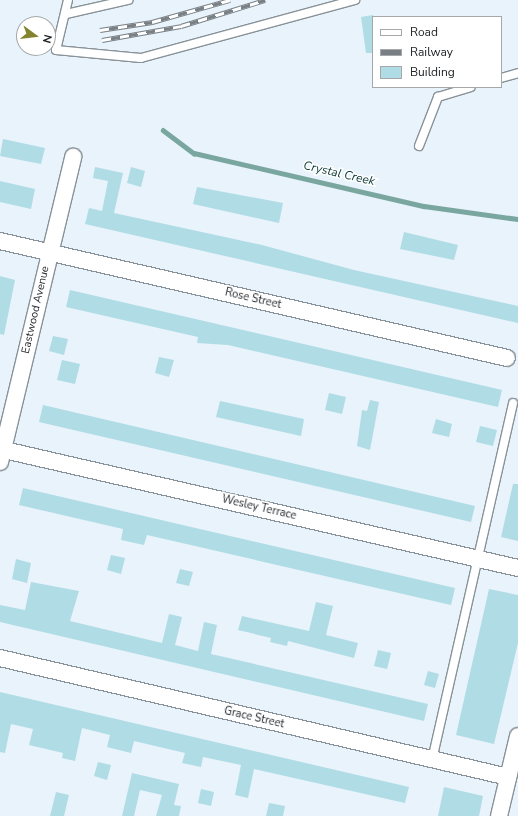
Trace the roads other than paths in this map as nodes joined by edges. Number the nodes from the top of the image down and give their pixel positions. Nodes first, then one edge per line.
1 (68, 0) edge
2 (128, 0) edge
3 (355, 0) edge
4 (66, 14) junction
5 (518, 73) edge
6 (502, 78) edge
7 (468, 88) edge
8 (419, 146) dead end
9 (73, 157) dead end
10 (0, 241) edge
11 (50, 252) junction
12 (507, 358) dead end
13 (513, 403) dead end
14 (1, 453) edge
15 (476, 558) junction
16 (518, 568) edge
17 (0, 658) edge
18 (518, 736) edge
19 (432, 760) junction
20 (508, 777) junction
21 (499, 816) edge

1 - 4 lane
2 - 4 lane
3 - 4 lane
5 - 6 lane
7 - 8 lane
9 - 11 street, Eastwood Avenue
10 - 11 street, Rose Street
11 - 12 street, Rose Street
11 - 14 street, Eastwood Avenue
13 - 15 lane
14 - 15 street, Wesley Terrace
15 - 16 street, Wesley Terrace
15 - 19 lane
17 - 19 street, Grace Street
18 - 20 street
19 - 20 street, Grace Street
20 - 21 street

